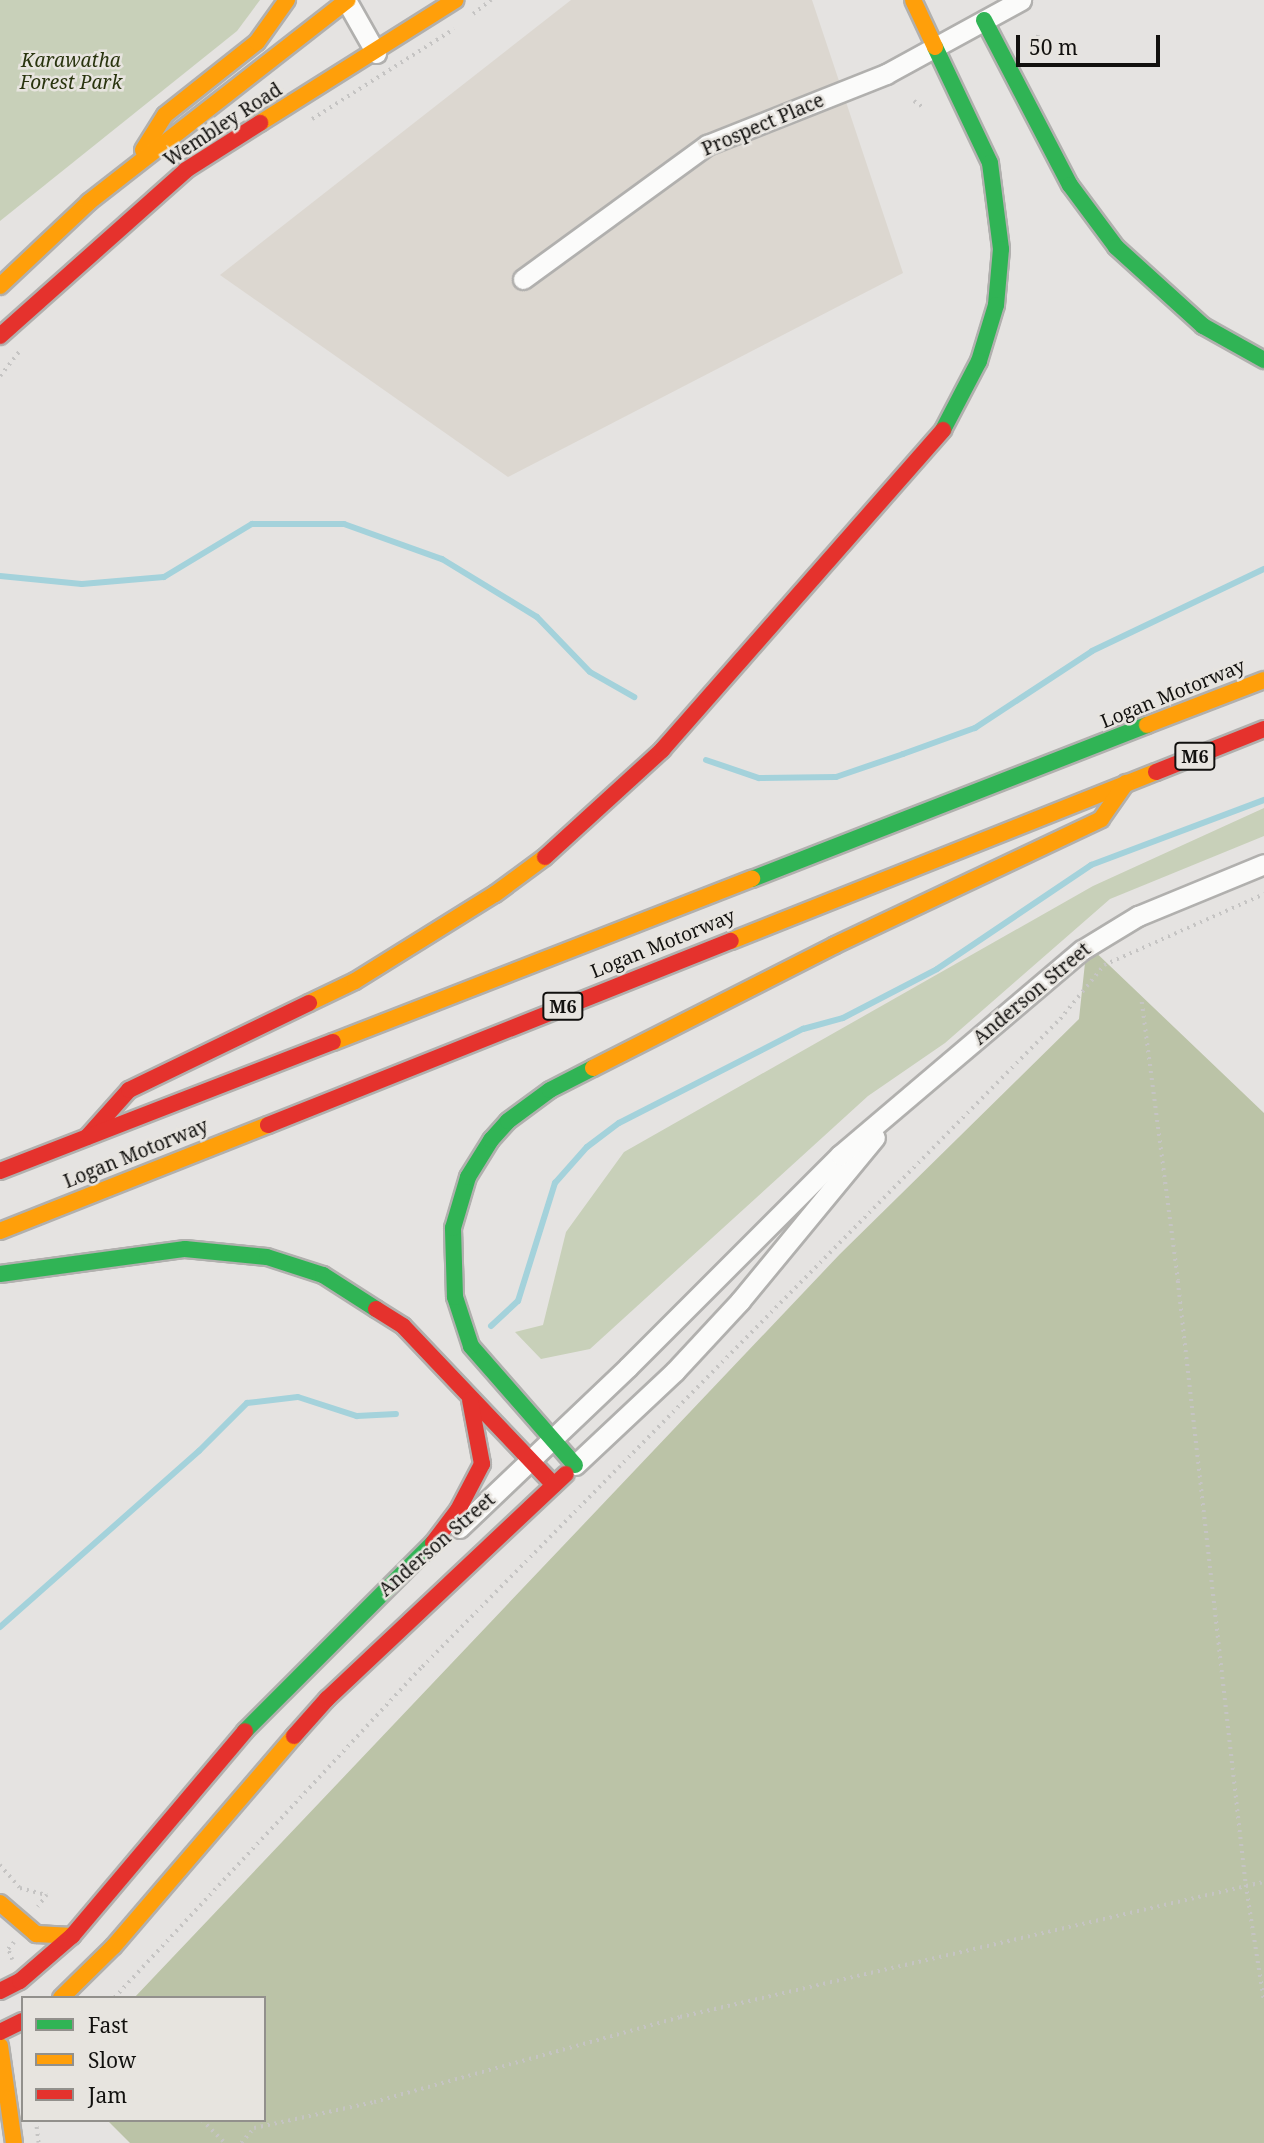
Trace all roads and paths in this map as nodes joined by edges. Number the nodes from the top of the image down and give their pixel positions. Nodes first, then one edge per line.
1 (287, 0) edge
2 (347, 0) edge
3 (455, 0) edge
4 (491, 0) edge
5 (913, 0) edge
6 (974, 0) edge
7 (1021, 0) edge
8 (469, 17) dead end
9 (984, 20) junction
10 (459, 25) dead end
11 (1038, 35) dead end
12 (935, 47) junction
13 (1035, 50) dead end
14 (376, 53) junction
15 (914, 101) dead end
16 (924, 108) dead end
17 (306, 123) dead end
18 (133, 166) junction
19 (523, 279) dead end
20 (0, 286) edge
21 (0, 336) edge
22 (22, 347) dead end
23 (1264, 360) edge
24 (0, 376) edge
25 (1264, 680) edge
26 (1264, 729) edge
27 (1126, 782) junction
28 (1264, 864) edge
29 (1264, 894) edge
30 (1142, 1002) dead end
31 (892, 1113) junction
32 (87, 1137) junction
33 (0, 1171) edge
34 (0, 1231) edge
35 (0, 1274) edge
36 (468, 1393) junction
37 (551, 1441) junction
38 (531, 1461) junction
39 (575, 1465) junction
40 (555, 1485) junction
41 (433, 1543) junction
42 (0, 1865) edge
43 (1264, 1882) edge
44 (1246, 1885) junction
45 (47, 1895) dead end
46 (0, 1903) edge
47 (72, 1936) junction
48 (0, 1991) edge
49 (63, 1996) edge
50 (116, 1996) edge
51 (1264, 2000) edge
52 (21, 2022) edge
53 (0, 2032) edge
54 (0, 2046) edge
55 (36, 2122) edge
56 (204, 2122) edge
57 (14, 2143) edge
58 (39, 2143) edge
59 (225, 2143) edge
60 (241, 2143) edge

1 - 18 main road
2 - 14 street
2 - 18 main road, Wembley Road
3 - 14 main road, Wembley Road
4 - 8 path
5 - 12 main road
6 - 9 main road
7 - 9 street, Prospect Place
9 - 12 street, Prospect Place
9 - 23 main road
10 - 17 path
11 - 13 path
12 - 19 street, Prospect Place
12 - 32 main road
14 - 21 main road, Wembley Road
15 - 16 path
18 - 20 main road, Wembley Road
22 - 24 path
25 - 32 main road, Logan Motorway / M6
26 - 27 main road, Logan Motorway / M6
27 - 34 main road, Logan Motorway / M6
27 - 37 main road
28 - 31 street, Anderson Street
29 - 50 path
30 - 44 path
31 - 37 street, Anderson Street
31 - 39 street, Anderson Street
32 - 33 main road, Logan Motorway / M6
35 - 36 main road
36 - 38 main road
36 - 41 main road
37 - 38 street, Anderson Street
37 - 39 main road
38 - 40 main road
38 - 41 street, Anderson Street
39 - 40 main road, Anderson Street
40 - 49 main road, Anderson Street
41 - 47 main road, Anderson Street
42 - 45 path
43 - 44 path
44 - 51 path
44 - 60 path
46 - 47 main road
47 - 48 main road, Anderson Street
52 - 53 main road
54 - 57 main road
55 - 58 path
56 - 59 path

